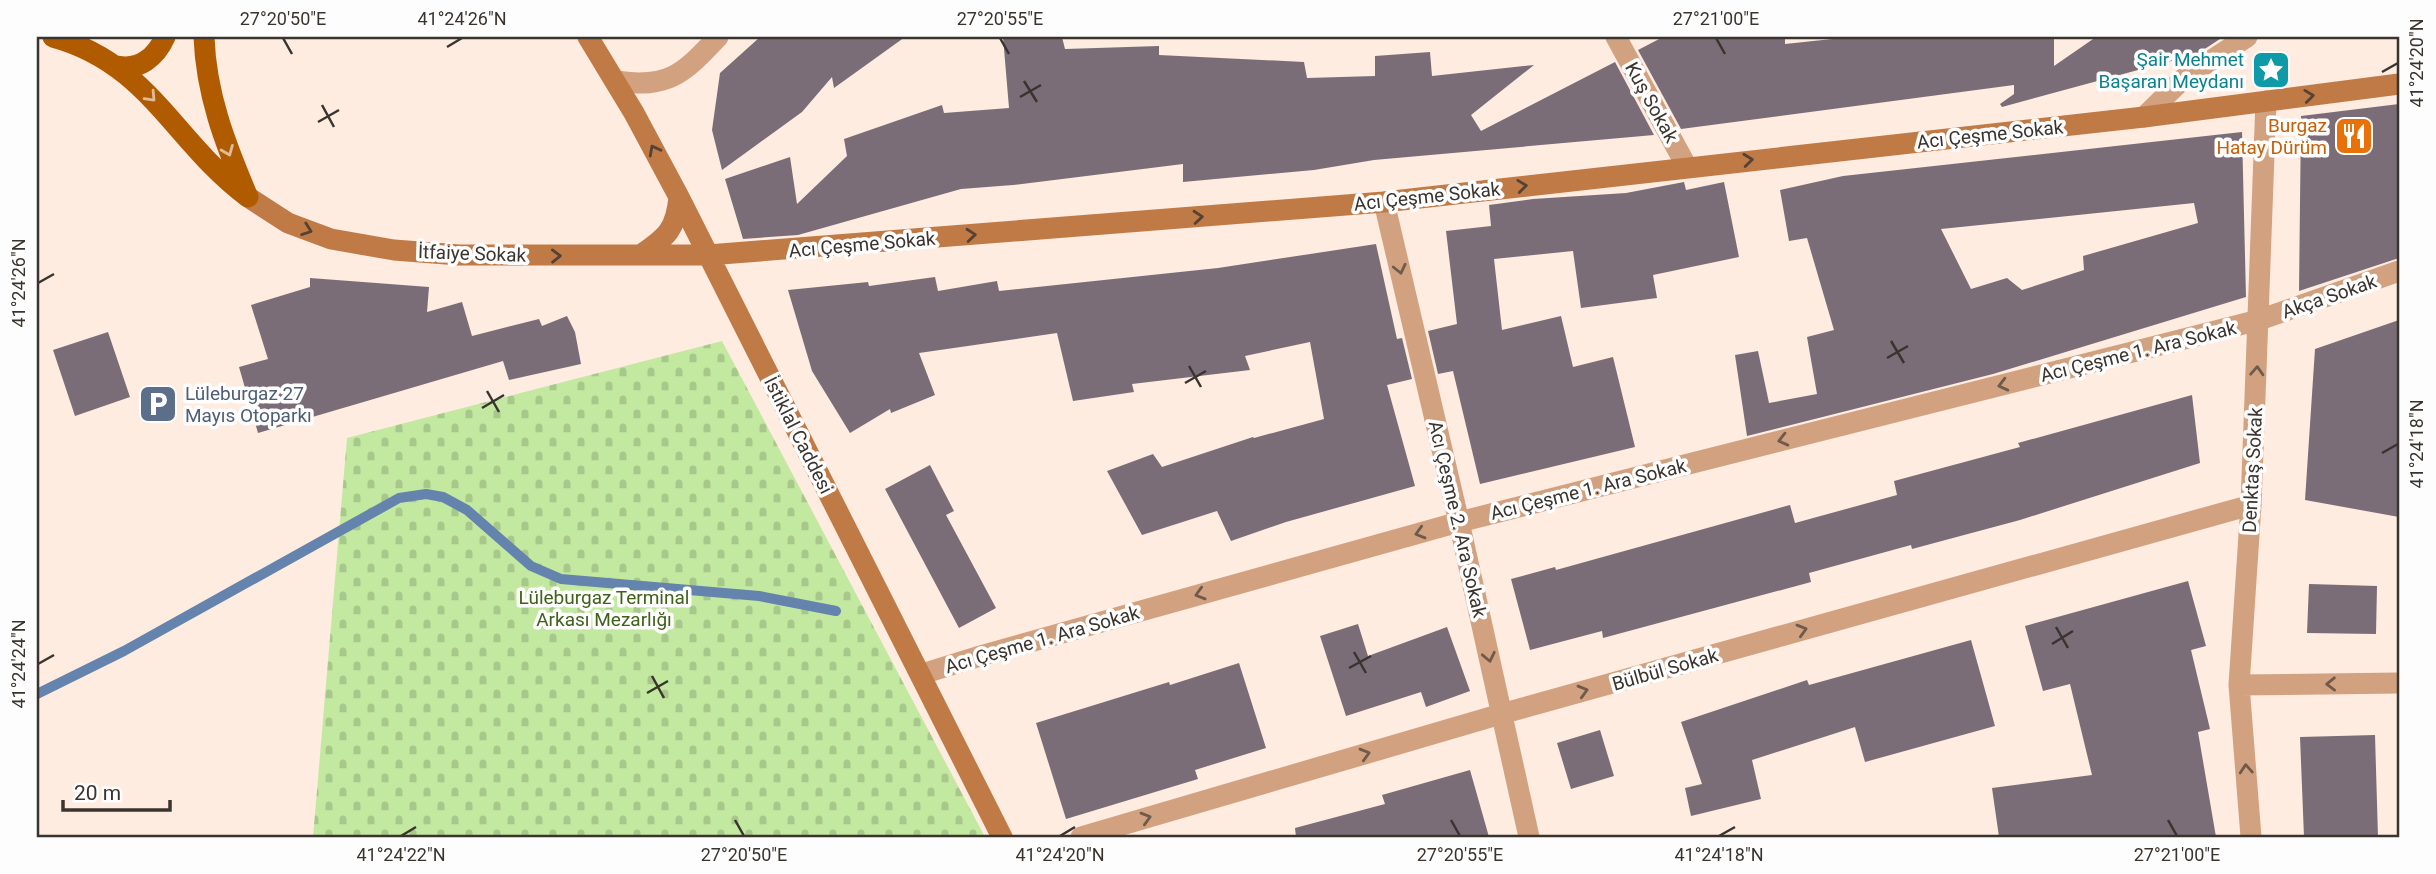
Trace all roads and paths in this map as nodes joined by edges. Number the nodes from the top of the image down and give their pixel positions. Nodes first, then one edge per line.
1 (53, 37) edge
2 (165, 37) edge
3 (204, 37) edge
4 (588, 37) edge
5 (718, 37) edge
6 (2247, 37) edge
7 (1623, 39) edge
8 (117, 65) junction
9 (615, 81) junction
10 (2399, 84) edge
11 (2266, 102) junction
12 (2144, 117) junction
13 (1687, 167) junction
14 (248, 197) junction
15 (679, 197) junction
16 (1384, 202) junction
17 (642, 254) junction
18 (708, 255) junction
19 (2399, 271) edge
20 (2259, 320) junction
21 (2251, 505) junction
22 (1460, 522) junction
23 (922, 674) junction
24 (2399, 683) edge
25 (2239, 685) junction
26 (1501, 714) junction
27 (1003, 837) edge
28 (1081, 837) edge
29 (1529, 837) edge
30 (2250, 837) edge

1 - 8 main road, İtfaiye Sokak
2 - 8 main road
3 -> 14 main road
4 - 9 main road, İstiklal Caddesi
5 - 9 street
6 - 12 street
7 - 13 street, Kuş Sokak
8 -> 14 main road, İtfaiye Sokak
15 -> 9 main road, İstiklal Caddesi
11 -> 10 main road, Acı Çeşme Sokak
11 - 12 main road, Acı Çeşme Sokak
11 - 20 street, Denktaş Sokak
13 -> 12 main road, Acı Çeşme Sokak
16 -> 13 main road, Acı Çeşme Sokak
14 -> 17 main road, İtfaiye Sokak
15 - 17 main road
15 - 18 main road, İstiklal Caddesi
18 -> 16 main road, Acı Çeşme Sokak
16 -> 22 street, Acı Çeşme 2. Ara Sokak
17 - 18 main road, İtfaiye Sokak
18 - 23 main road, İstiklal Caddesi
19 - 20 street, Akça Sokak
21 -> 20 street, Denktaş Sokak
20 -> 22 street, Acı Çeşme 1. Ara Sokak
21 - 25 street, Denktaş Sokak
26 -> 21 street, Bülbül Sokak
22 -> 23 street, Acı Çeşme 1. Ara Sokak
22 -> 26 street, Acı Çeşme 2. Ara Sokak
23 - 27 main road, İstiklal Caddesi
24 -> 25 street
30 -> 25 street, Denktaş Sokak
28 -> 26 street, Bülbül Sokak
26 - 29 street, Acı Çeşme 2. Ara Sokak

